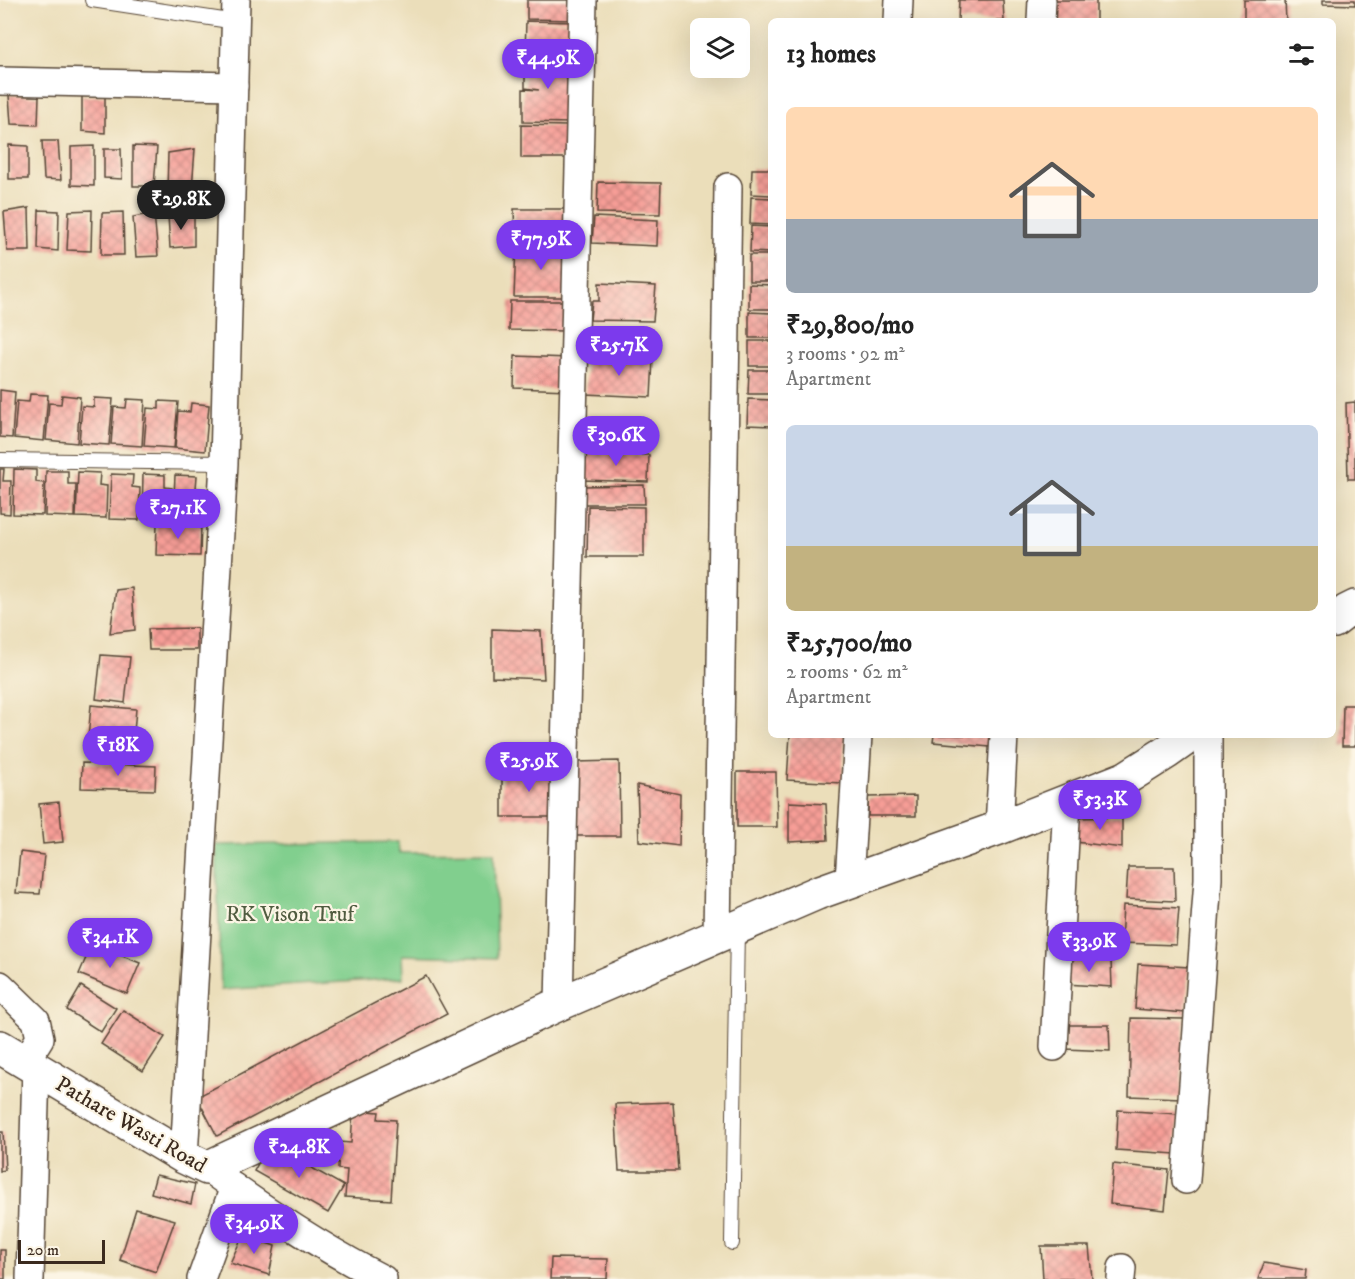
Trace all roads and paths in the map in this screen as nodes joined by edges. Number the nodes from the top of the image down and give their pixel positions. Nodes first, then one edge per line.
1 (92, 0) edge
2 (583, 0) edge
3 (899, 0) edge
4 (1042, 0) edge
5 (236, 11) edge
6 (898, 18) edge
7 (1041, 18) edge
8 (0, 81) edge
9 (234, 86) junction
10 (728, 188) dead end
11 (0, 460) edge
12 (224, 464) junction
13 (1355, 607) edge
14 (1336, 619) edge
15 (858, 738) edge
16 (1004, 738) edge
17 (1187, 738) edge
18 (1208, 738) edge
19 (1067, 801) junction
20 (999, 828) junction
21 (849, 881) junction
22 (727, 932) junction
23 (0, 985) edge
24 (559, 1004) junction
25 (1054, 1047) dead end
26 (20, 1060) edge
27 (196, 1162) junction
28 (1186, 1180) dead end
29 (234, 1187) junction
30 (732, 1243) dead end
31 (333, 1267) edge
32 (30, 1279) edge
33 (201, 1279) edge
34 (383, 1279) edge

1 - 5 lane
2 - 24 street
3 - 6 street
4 - 7 street
5 - 9 street
8 - 9 street
9 - 12 street
10 - 22 street
11 - 12 lane
12 - 27 street
13 - 14 street
15 - 21 street
16 - 20 street
17 - 19 street
18 - 28 street
19 - 20 street
19 - 25 street
20 - 21 street
21 - 22 street
22 - 24 street
22 - 30 lane
23 - 26 street
24 - 27 street
26 - 27 street, Pathare Wasti Road
26 - 32 street
27 - 29 street, Pathare Wasti Road
29 - 31 street, Pathare Wasti Road
29 - 33 street
31 - 34 street, Pathare Wasti Road

